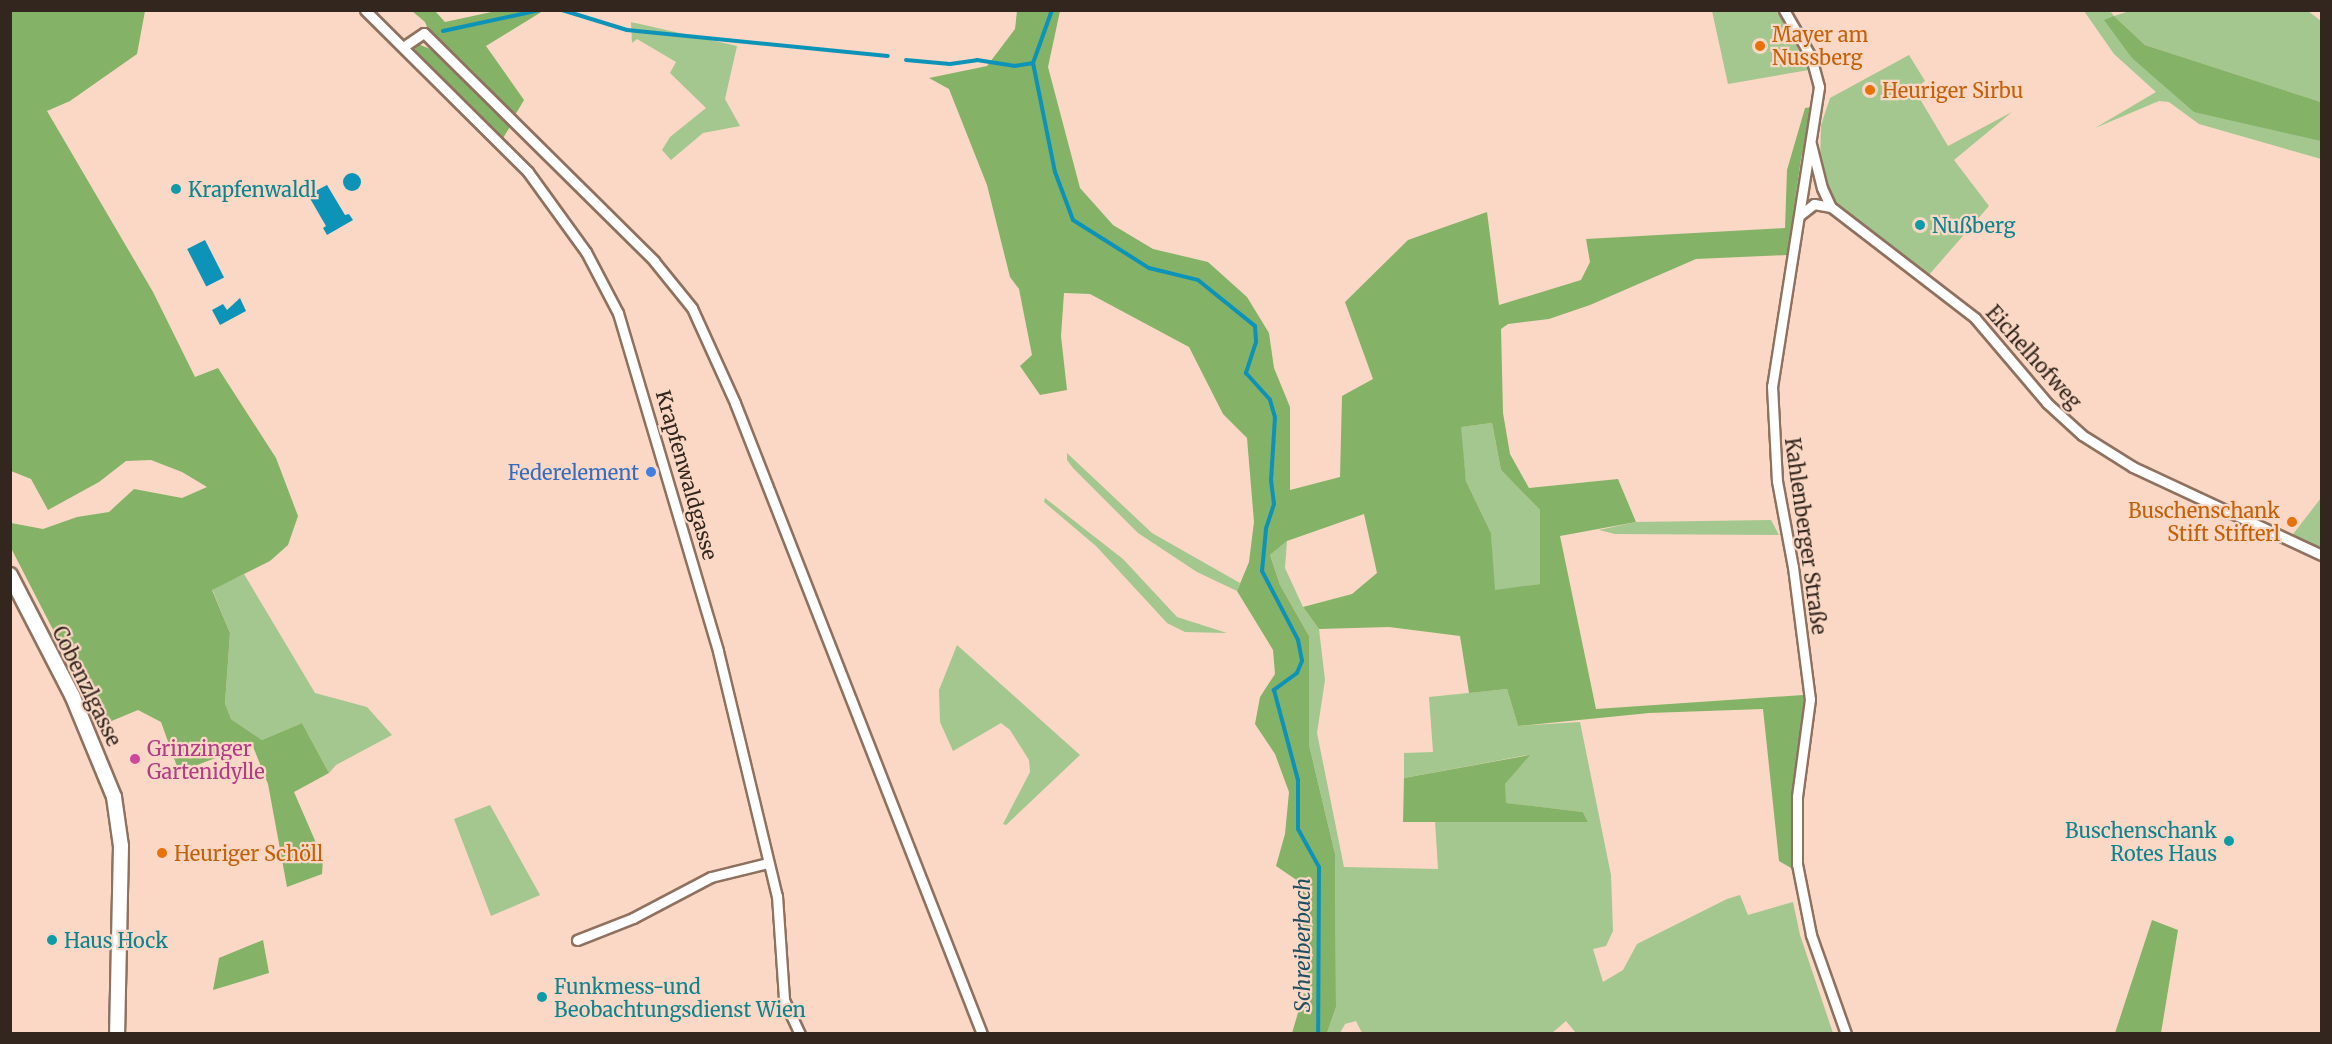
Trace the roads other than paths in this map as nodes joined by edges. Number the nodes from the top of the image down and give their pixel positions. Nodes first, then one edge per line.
1 (365, 10) edge
2 (1784, 10) edge
3 (403, 47) junction
4 (1810, 141) junction
5 (1831, 207) junction
6 (1799, 215) junction
7 (2322, 555) edge
8 (10, 575) edge
9 (768, 863) junction
10 (577, 940) dead end
11 (973, 1014) junction
12 (117, 1034) edge
13 (800, 1034) edge
14 (972, 1034) edge
15 (982, 1034) edge
16 (1846, 1034) edge

1 - 3 street, Krapfenwaldgasse
2 - 4 street, Kahlenberger Straße
3 - 9 street, Krapfenwaldgasse
3 - 11 street
4 - 5 street
4 - 6 street, Kahlenberger Straße
5 - 6 street
5 - 7 street, Eichelhofweg
6 - 16 street, Kahlenberger Straße
8 - 12 street, Cobenzlgasse
9 - 10 street
9 - 13 street, Krapfenwaldgasse
11 - 14 street
11 - 15 street

